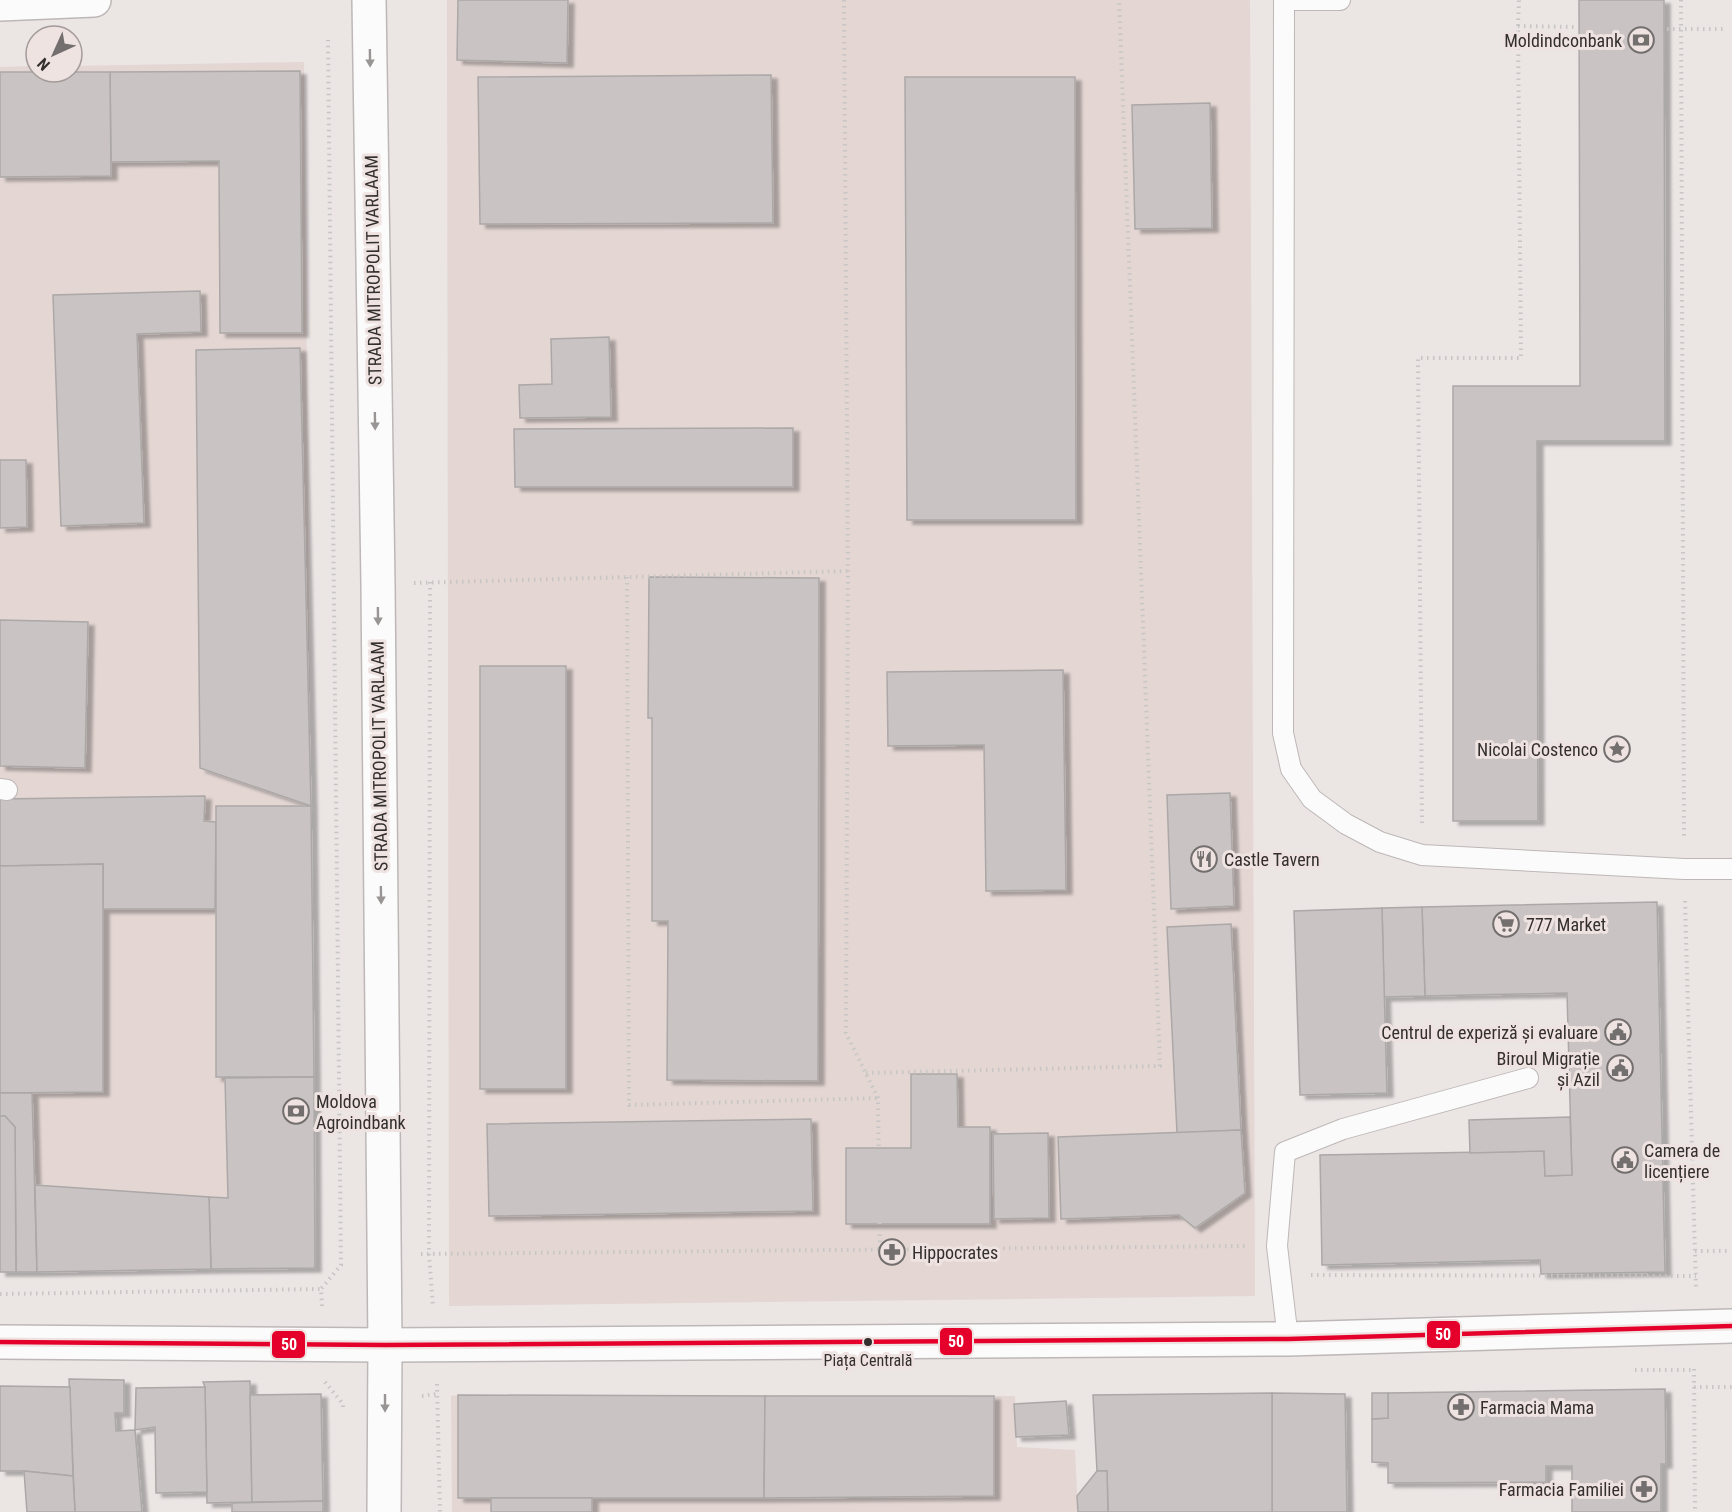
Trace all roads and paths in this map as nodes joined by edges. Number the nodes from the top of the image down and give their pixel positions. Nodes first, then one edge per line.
1 (94, 0) edge
2 (369, 0) edge
3 (844, 0) edge
4 (1119, 0) edge
5 (1284, 0) edge
6 (1340, 0) edge
7 (1519, 0) edge
8 (1681, 0) edge
9 (0, 4) edge
10 (1518, 26) junction
11 (1577, 27) dead end
12 (1667, 29) dead end
13 (1682, 29) junction
14 (1727, 29) dead end
15 (328, 36) dead end
16 (848, 571) junction
17 (627, 577) junction
18 (430, 582) junction
19 (378, 584) junction
20 (1422, 855) junction
21 (1684, 869) junction
22 (1732, 869) edge
23 (866, 1073) junction
24 (1528, 1078) dead end
25 (878, 1098) junction
26 (1278, 1246) junction
27 (880, 1250) junction
28 (1695, 1251) junction
29 (1730, 1251) dead end
30 (429, 1254) junction
31 (384, 1255) junction
32 (341, 1265) junction
33 (1696, 1276) junction
34 (321, 1289) junction
35 (1696, 1290) dead end
36 (0, 1294) edge
37 (1732, 1326) edge
38 (1288, 1338) junction
39 (0, 1342) edge
40 (325, 1344) junction
41 (436, 1344) junction
42 (385, 1345) junction
43 (1695, 1360) dead end
44 (1694, 1387) junction
45 (1732, 1387) edge
46 (343, 1415) dead end
47 (384, 1512) edge
48 (440, 1512) edge
49 (1695, 1512) edge

1 - 9 main road
2 -> 19 main road, STRADA MITROPOLIT VARLAAM
3 - 16 path
4 - 23 path
5 - 6 lane
5 - 20 lane
7 - 10 path
8 - 13 path
10 - 11 path
10 - 20 path
12 - 13 path
13 - 14 path
13 - 21 path
15 - 32 path
16 - 17 path
16 - 23 path
17 - 18 path
17 - 25 path
18 - 19 path
18 - 30 path
19 -> 31 main road, STRADA MITROPOLIT VARLAAM
20 - 21 lane
21 - 22 lane
21 - 28 path
23 - 25 path
24 - 26 lane
25 - 27 path
26 - 27 path
26 - 33 path
26 - 38 lane
27 - 30 path
28 - 29 path
28 - 33 path
30 - 31 path
30 - 41 path
31 - 32 path
31 - 42 main road, STRADA MITROPOLIT VARLAAM
32 - 34 path
33 - 35 path
34 - 36 path
34 - 40 path
37 - 38 main road
38 - 41 main road
39 - 40 main road
40 - 42 main road
40 - 46 path
41 - 42 main road
41 - 48 path
42 -> 47 main road, STRADA MITROPOLIT VARLAAM
43 - 44 path
44 - 45 path
44 - 49 path

